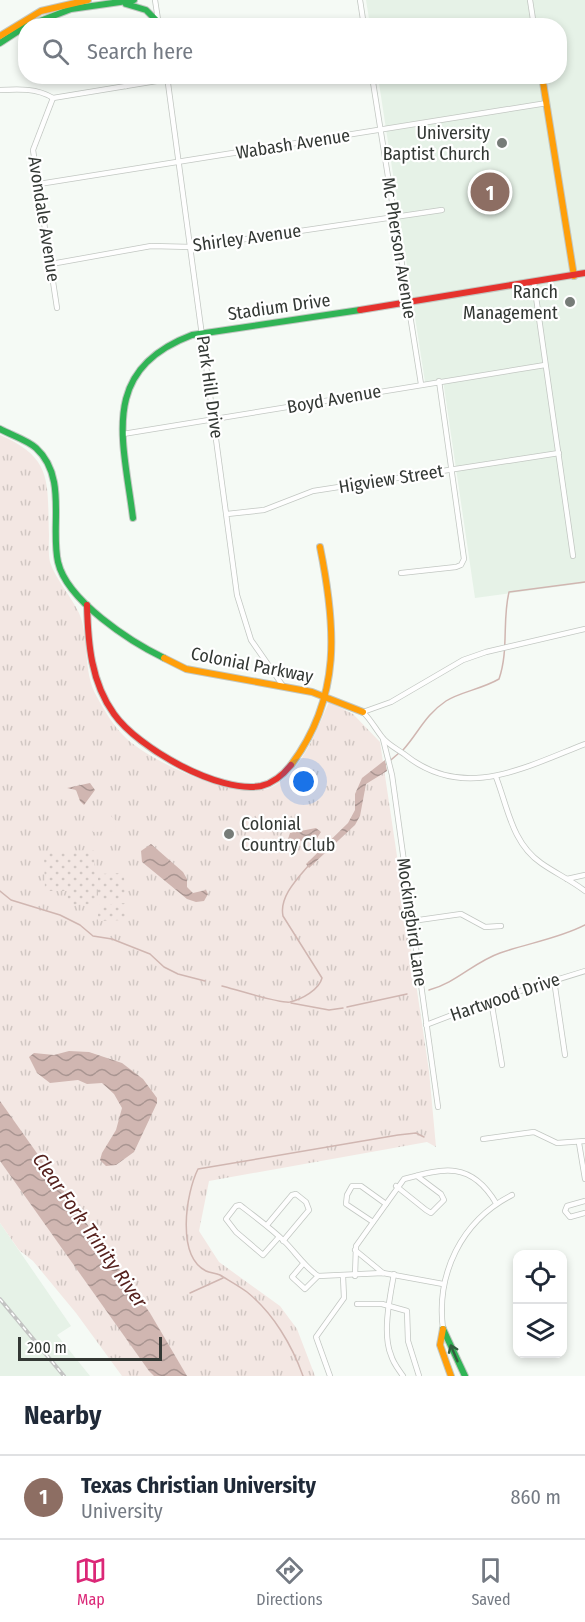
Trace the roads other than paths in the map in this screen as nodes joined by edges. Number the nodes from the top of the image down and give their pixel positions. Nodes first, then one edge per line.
1 (88, 0) edge
2 (134, 0) edge
3 (155, 0) edge
4 (360, 0) edge
5 (530, 0) edge
6 (119, 2) junction
7 (30, 18) edge
8 (47, 18) edge
9 (153, 18) edge
10 (158, 18) edge
11 (363, 18) edge
12 (533, 18) edge
13 (18, 25) edge
14 (18, 31) edge
15 (0, 36) edge
16 (0, 43) edge
17 (128, 84) edge
18 (138, 84) edge
19 (168, 84) edge
20 (373, 84) edge
21 (543, 84) edge
22 (124, 87) junction
23 (0, 90) edge
24 (53, 98) junction
25 (547, 103) junction
26 (381, 130) junction
27 (180, 162) junction
28 (39, 184) junction
29 (442, 210) dead end
30 (394, 216) junction
31 (192, 247) junction
32 (51, 264) junction
33 (585, 273) edge
34 (574, 276) junction
35 (534, 283) junction
36 (408, 302) junction
37 (57, 308) dead end
38 (203, 333) junction
39 (545, 365) junction
40 (439, 381) junction
41 (421, 384) junction
42 (214, 419) junction
43 (0, 429) edge
44 (123, 434) junction
45 (559, 453) junction
46 (451, 470) junction
47 (227, 514) junction
48 (133, 518) dead end
49 (320, 548) dead end
50 (573, 556) dead end
51 (400, 573) dead end
52 (87, 605) junction
53 (585, 629) edge
54 (283, 686) junction
55 (326, 696) junction
56 (363, 712) junction
57 (382, 737) junction
58 (585, 744) edge
59 (496, 777) junction
60 (585, 875) edge
61 (567, 879) junction
62 (585, 891) edge
63 (412, 921) junction
64 (501, 926) dead end
65 (585, 970) edge
66 (554, 980) junction
67 (491, 1000) junction
68 (426, 1025) junction
69 (565, 1055) dead end
70 (502, 1065) dead end
71 (438, 1107) dead end
72 (483, 1139) dead end
73 (582, 1142) edge
74 (584, 1169) edge
75 (416, 1175) junction
76 (585, 1179) edge
77 (396, 1186) junction
78 (512, 1195) dead end
79 (585, 1201) edge
80 (496, 1203) junction
81 (386, 1204) junction
82 (575, 1204) junction
83 (582, 1214) edge
84 (373, 1222) junction
85 (267, 1226) junction
86 (281, 1239) junction
87 (355, 1250) junction
88 (303, 1264) junction
89 (383, 1273) junction
90 (394, 1274) junction
91 (318, 1276) junction
92 (343, 1276) junction
93 (355, 1276) junction
94 (443, 1284) junction
95 (357, 1304) dead end
96 (388, 1305) junction
97 (443, 1329) junction
98 (448, 1375) edge
99 (330, 1376) edge
100 (403, 1376) edge
101 (419, 1376) edge
102 (465, 1376) edge

1 - 7 street
2 - 6 street
3 - 10 street
4 - 11 street
5 - 12 street
6 - 8 street
6 - 9 street
13 - 15 street
14 - 16 street
17 - 22 street
18 - 22 street
19 - 27 street, Park Hill Drive
20 - 26 street, Mc Pherson Avenue
21 - 25 street
22 - 24 street
23 - 24 street
24 - 28 street, Avondale Avenue
25 - 26 street, Wabash Avenue
25 - 34 street
26 - 27 street, Wabash Avenue
26 - 30 street, Mc Pherson Avenue
27 - 28 street, Wabash Avenue
27 - 31 street, Park Hill Drive
28 - 32 street, Avondale Avenue
29 - 30 street, Shirley Avenue
30 - 31 street, Shirley Avenue
30 - 36 street, Mc Pherson Avenue
31 - 32 street, Shirley Avenue
31 - 38 street, Park Hill Drive
32 - 37 street, Avondale Avenue
33 - 34 street, Stadium Drive
34 - 35 street, Stadium Drive
35 - 36 street, Stadium Drive
35 - 39 street
36 - 38 street, Stadium Drive
36 - 41 street, Mc Pherson Avenue
38 - 42 street, Park Hill Drive
38 - 44 street, Stadium Drive
39 - 40 street, Boyd Avenue
39 - 45 street
40 - 41 street, Boyd Avenue
40 - 46 street
41 - 42 street, Boyd Avenue
42 - 44 street, Boyd Avenue
42 - 47 street, Park Hill Drive
43 - 52 street, Colonial Parkway
44 - 48 street, Stadium Drive
45 - 46 street, Higview Street
45 - 50 street
46 - 47 street, Higview Street
46 - 51 street
47 - 54 street, Park Hill Drive
49 - 55 street
52 - 54 street, Colonial Parkway
52 - 55 street
53 - 56 street
54 - 55 street, Colonial Parkway
55 - 56 street, Colonial Parkway
56 - 57 street
57 - 59 street
57 - 63 street, Mockingbird Lane
58 - 59 street
59 - 61 street
60 - 61 street
61 - 62 street
63 - 64 street
63 - 68 street, Mockingbird Lane
65 - 66 street, Hartwood Drive
66 - 67 street, Hartwood Drive
66 - 69 street
67 - 68 street, Hartwood Drive
67 - 70 street
68 - 71 street, Mockingbird Lane
72 - 73 street
73 - 74 street
74 - 76 street
75 - 77 street
75 - 77 street
75 - 80 street
77 - 81 street
78 - 80 street
79 - 82 street
80 - 94 street
81 - 84 street
81 - 84 street
82 - 83 street
82 - 83 street
84 - 87 street
85 - 86 street
85 - 86 street
85 - 86 street
86 - 88 street
87 - 89 street
87 - 93 street
88 - 91 street
88 - 91 street
89 - 90 street
89 - 93 street
90 - 94 street
90 - 96 street
91 - 92 street
92 - 93 street
92 - 99 street
94 - 97 street
95 - 96 street
96 - 100 street
96 - 101 street
97 - 98 street
102 -> 97 street

